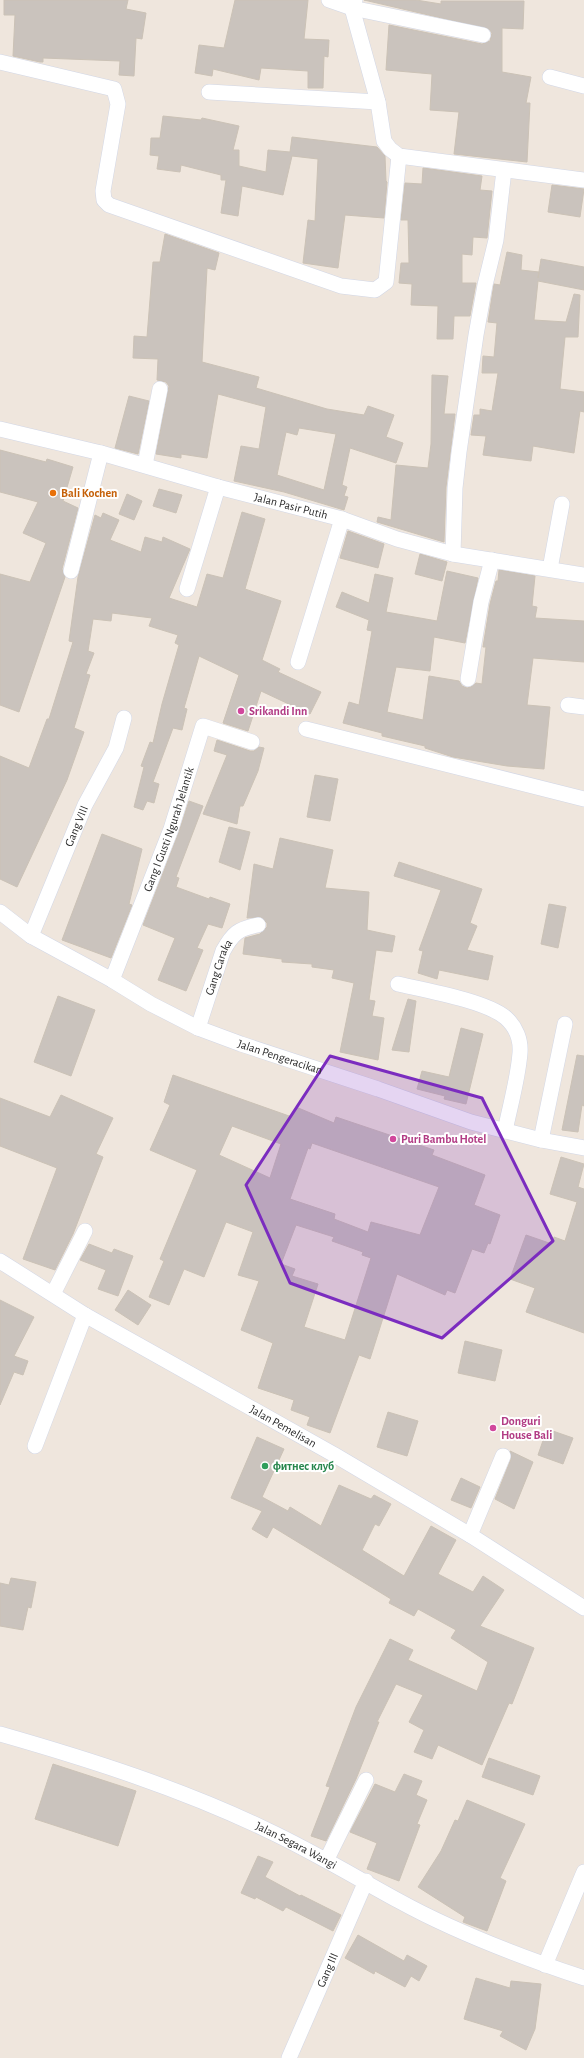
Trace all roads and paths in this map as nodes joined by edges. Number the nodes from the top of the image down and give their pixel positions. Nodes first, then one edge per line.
1 (329, 0) edge
2 (353, 4) edge
3 (483, 35) dead end
4 (0, 62) edge
5 (550, 77) dead end
6 (584, 86) edge
7 (209, 92) dead end
8 (378, 102) junction
9 (399, 156) junction
10 (504, 170) junction
11 (584, 180) edge
12 (160, 389) dead end
13 (0, 429) edge
14 (101, 453) junction
15 (145, 465) junction
16 (218, 487) junction
17 (562, 504) dead end
18 (342, 519) junction
19 (453, 554) junction
20 (492, 560) junction
21 (550, 569) junction
22 (71, 571) dead end
23 (584, 574) edge
24 (187, 589) dead end
25 (298, 662) dead end
26 (468, 678) dead end
27 (568, 705) dead end
28 (584, 707) edge
29 (124, 718) dead end
30 (306, 729) dead end
31 (252, 742) dead end
32 (584, 799) edge
33 (0, 912) edge
34 (258, 925) dead end
35 (31, 936) junction
36 (112, 980) junction
37 (398, 984) dead end
38 (564, 1024) dead end
39 (198, 1028) junction
40 (505, 1131) junction
41 (541, 1140) junction
42 (584, 1148) edge
43 (86, 1232) dead end
44 (0, 1261) edge
45 (52, 1294) junction
46 (85, 1315) junction
47 (34, 1446) dead end
48 (503, 1456) dead end
49 (470, 1535) junction
50 (584, 1608) edge
51 (0, 1734) edge
52 (366, 1780) dead end
53 (326, 1859) junction
54 (584, 1872) edge
55 (366, 1881) junction
56 (545, 1965) junction
57 (584, 1978) edge
58 (289, 2058) edge

1 - 2 street
2 - 3 street
2 - 8 street
4 - 9 street
5 - 6 street
7 - 8 street
8 - 9 street
9 - 10 street
10 - 11 street
10 - 19 street
12 - 15 street
13 - 14 street, Jalan Pasir Putih
14 - 15 street, Jalan Pasir Putih
14 - 22 street
15 - 16 street, Jalan Pasir Putih
16 - 18 street, Jalan Pasir Putih
16 - 24 street
17 - 21 street
18 - 19 street, Jalan Pasir Putih
18 - 25 street
19 - 20 street, Jalan Pasir Putih
20 - 21 street, Jalan Pasir Putih
20 - 26 street
21 - 23 street, Jalan Pasir Putih
27 - 28 street
29 - 35 street, Gang VIII
30 - 32 street
31 - 36 street, Gang I Gusti Ngurah Jelantik
33 - 35 street, Jalan Pengeracikan
34 - 39 street, Gang Caraka
35 - 36 street, Jalan Pengeracikan
36 - 39 street, Jalan Pengeracikan
37 - 40 street
38 - 41 street
39 - 40 street, Jalan Pengeracikan
40 - 41 street, Jalan Pengeracikan
41 - 42 street, Jalan Pengeracikan
43 - 45 street
44 - 45 street, Jalan Pemelisan
45 - 46 street, Jalan Pemelisan
46 - 47 street
46 - 49 street, Jalan Pemelisan
48 - 49 street
49 - 50 street, Jalan Pemelisan
51 - 53 street, Jalan Segara Wangi
52 - 53 street
53 - 55 street, Jalan Segara Wangi
54 - 56 street
55 - 56 street, Jalan Segara Wangi
55 - 58 street, Gang III
56 - 57 street, Jalan Segara Wangi

